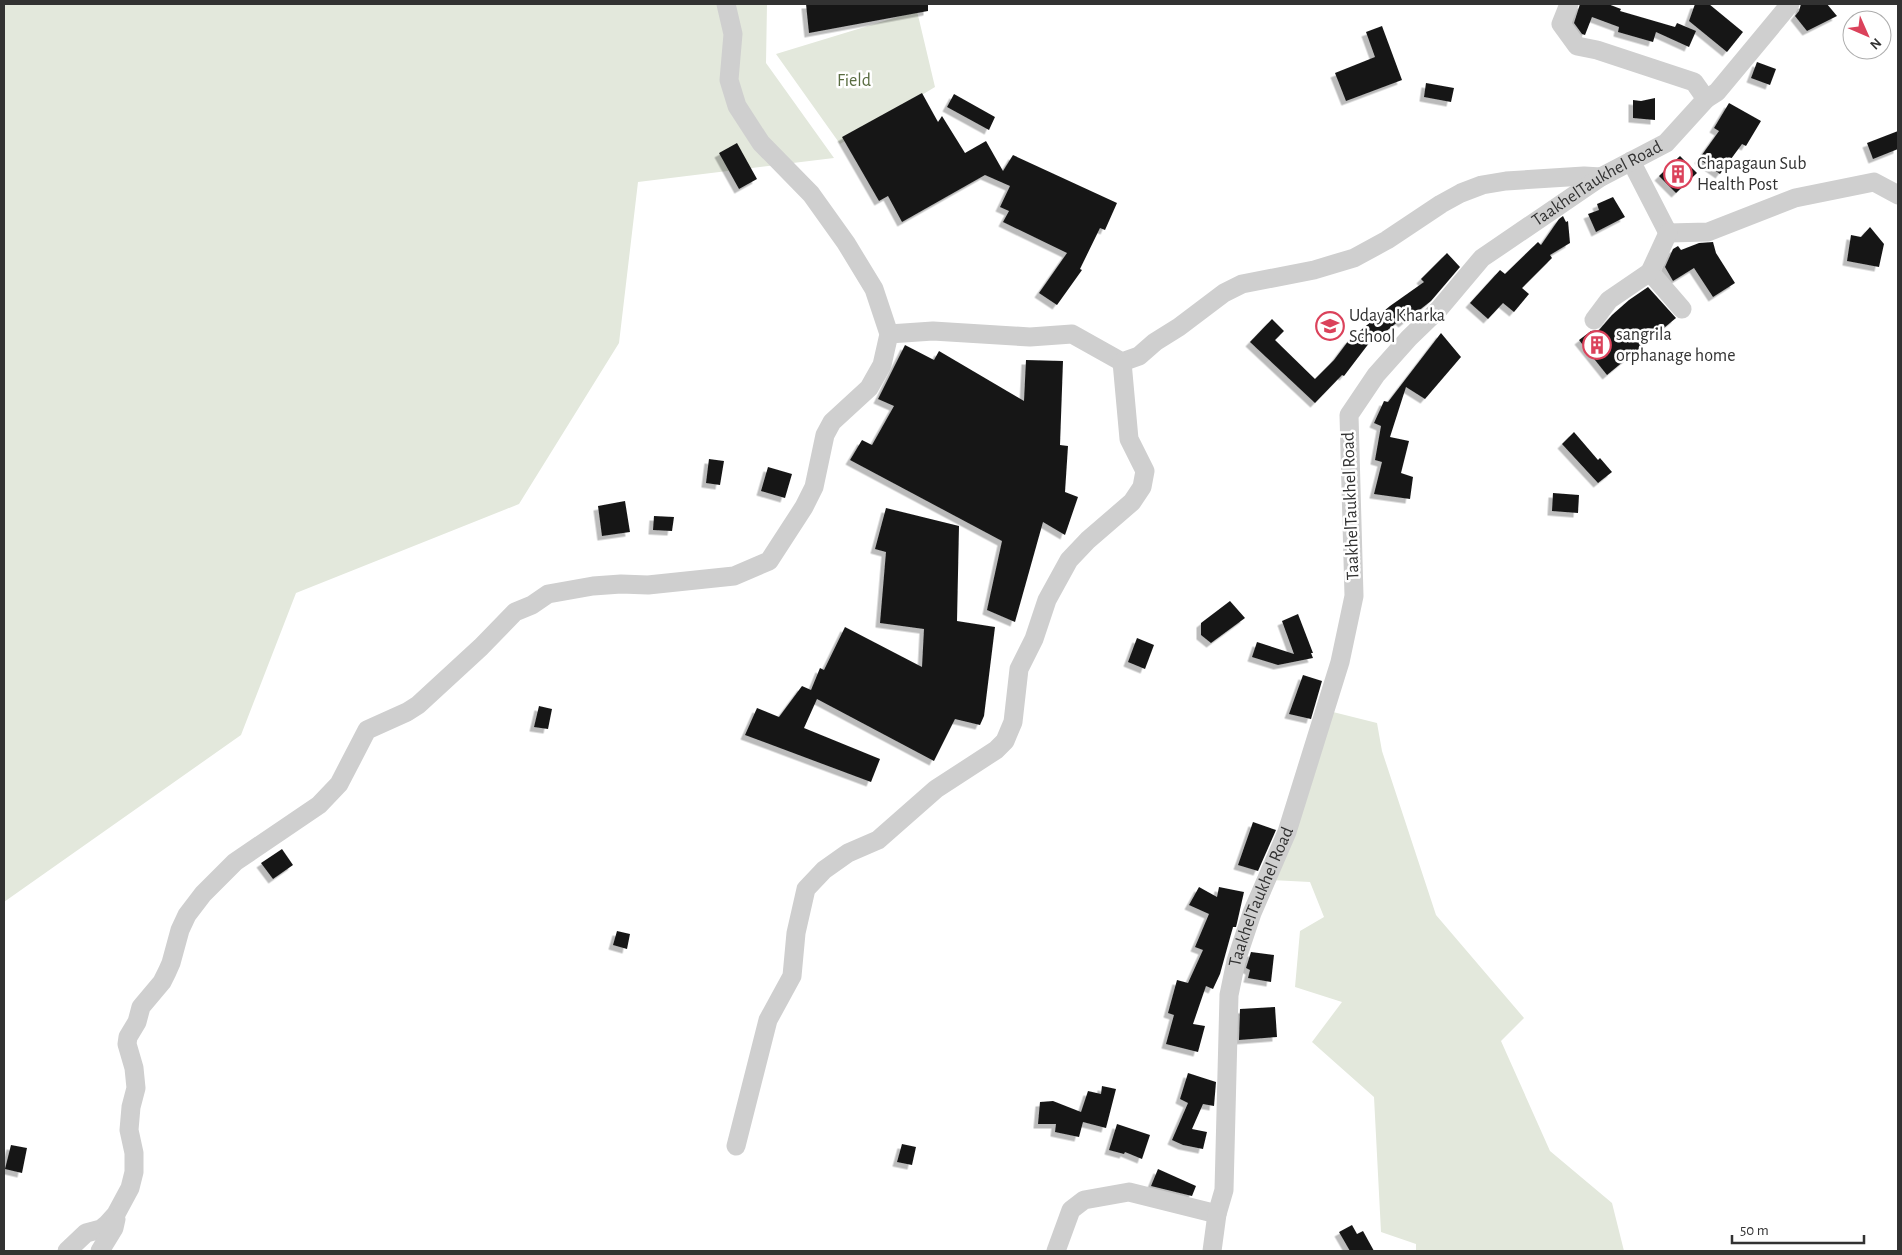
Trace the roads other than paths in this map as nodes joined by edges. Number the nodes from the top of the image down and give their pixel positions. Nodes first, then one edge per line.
1 (726, 4) edge
2 (1569, 4) edge
3 (1790, 4) edge
4 (1706, 100) junction
5 (1631, 161) junction
6 (1601, 177) junction
7 (1898, 195) edge
8 (1668, 233) junction
9 (1650, 272) junction
10 (1682, 309) dead end
11 (1594, 320) dead end
12 (889, 334) junction
13 (1122, 362) junction
14 (736, 1146) dead end
15 (120, 1209) junction
16 (1217, 1214) junction
17 (67, 1251) edge
18 (100, 1251) edge
19 (1056, 1251) edge
20 (1212, 1251) edge

1 - 12 street
2 - 4 street
3 - 4 street, TaakhelTaukhel Road
4 - 5 street, TaakhelTaukhel Road
5 - 6 street, TaakhelTaukhel Road
5 - 8 street
6 - 13 street
6 - 16 street, TaakhelTaukhel Road
7 - 8 street
8 - 9 street
9 - 10 street
9 - 11 street
12 - 13 street
12 - 15 street
13 - 14 street
15 - 17 street
15 - 18 street
16 - 19 street
16 - 20 street, TaakhelTaukhel Road

